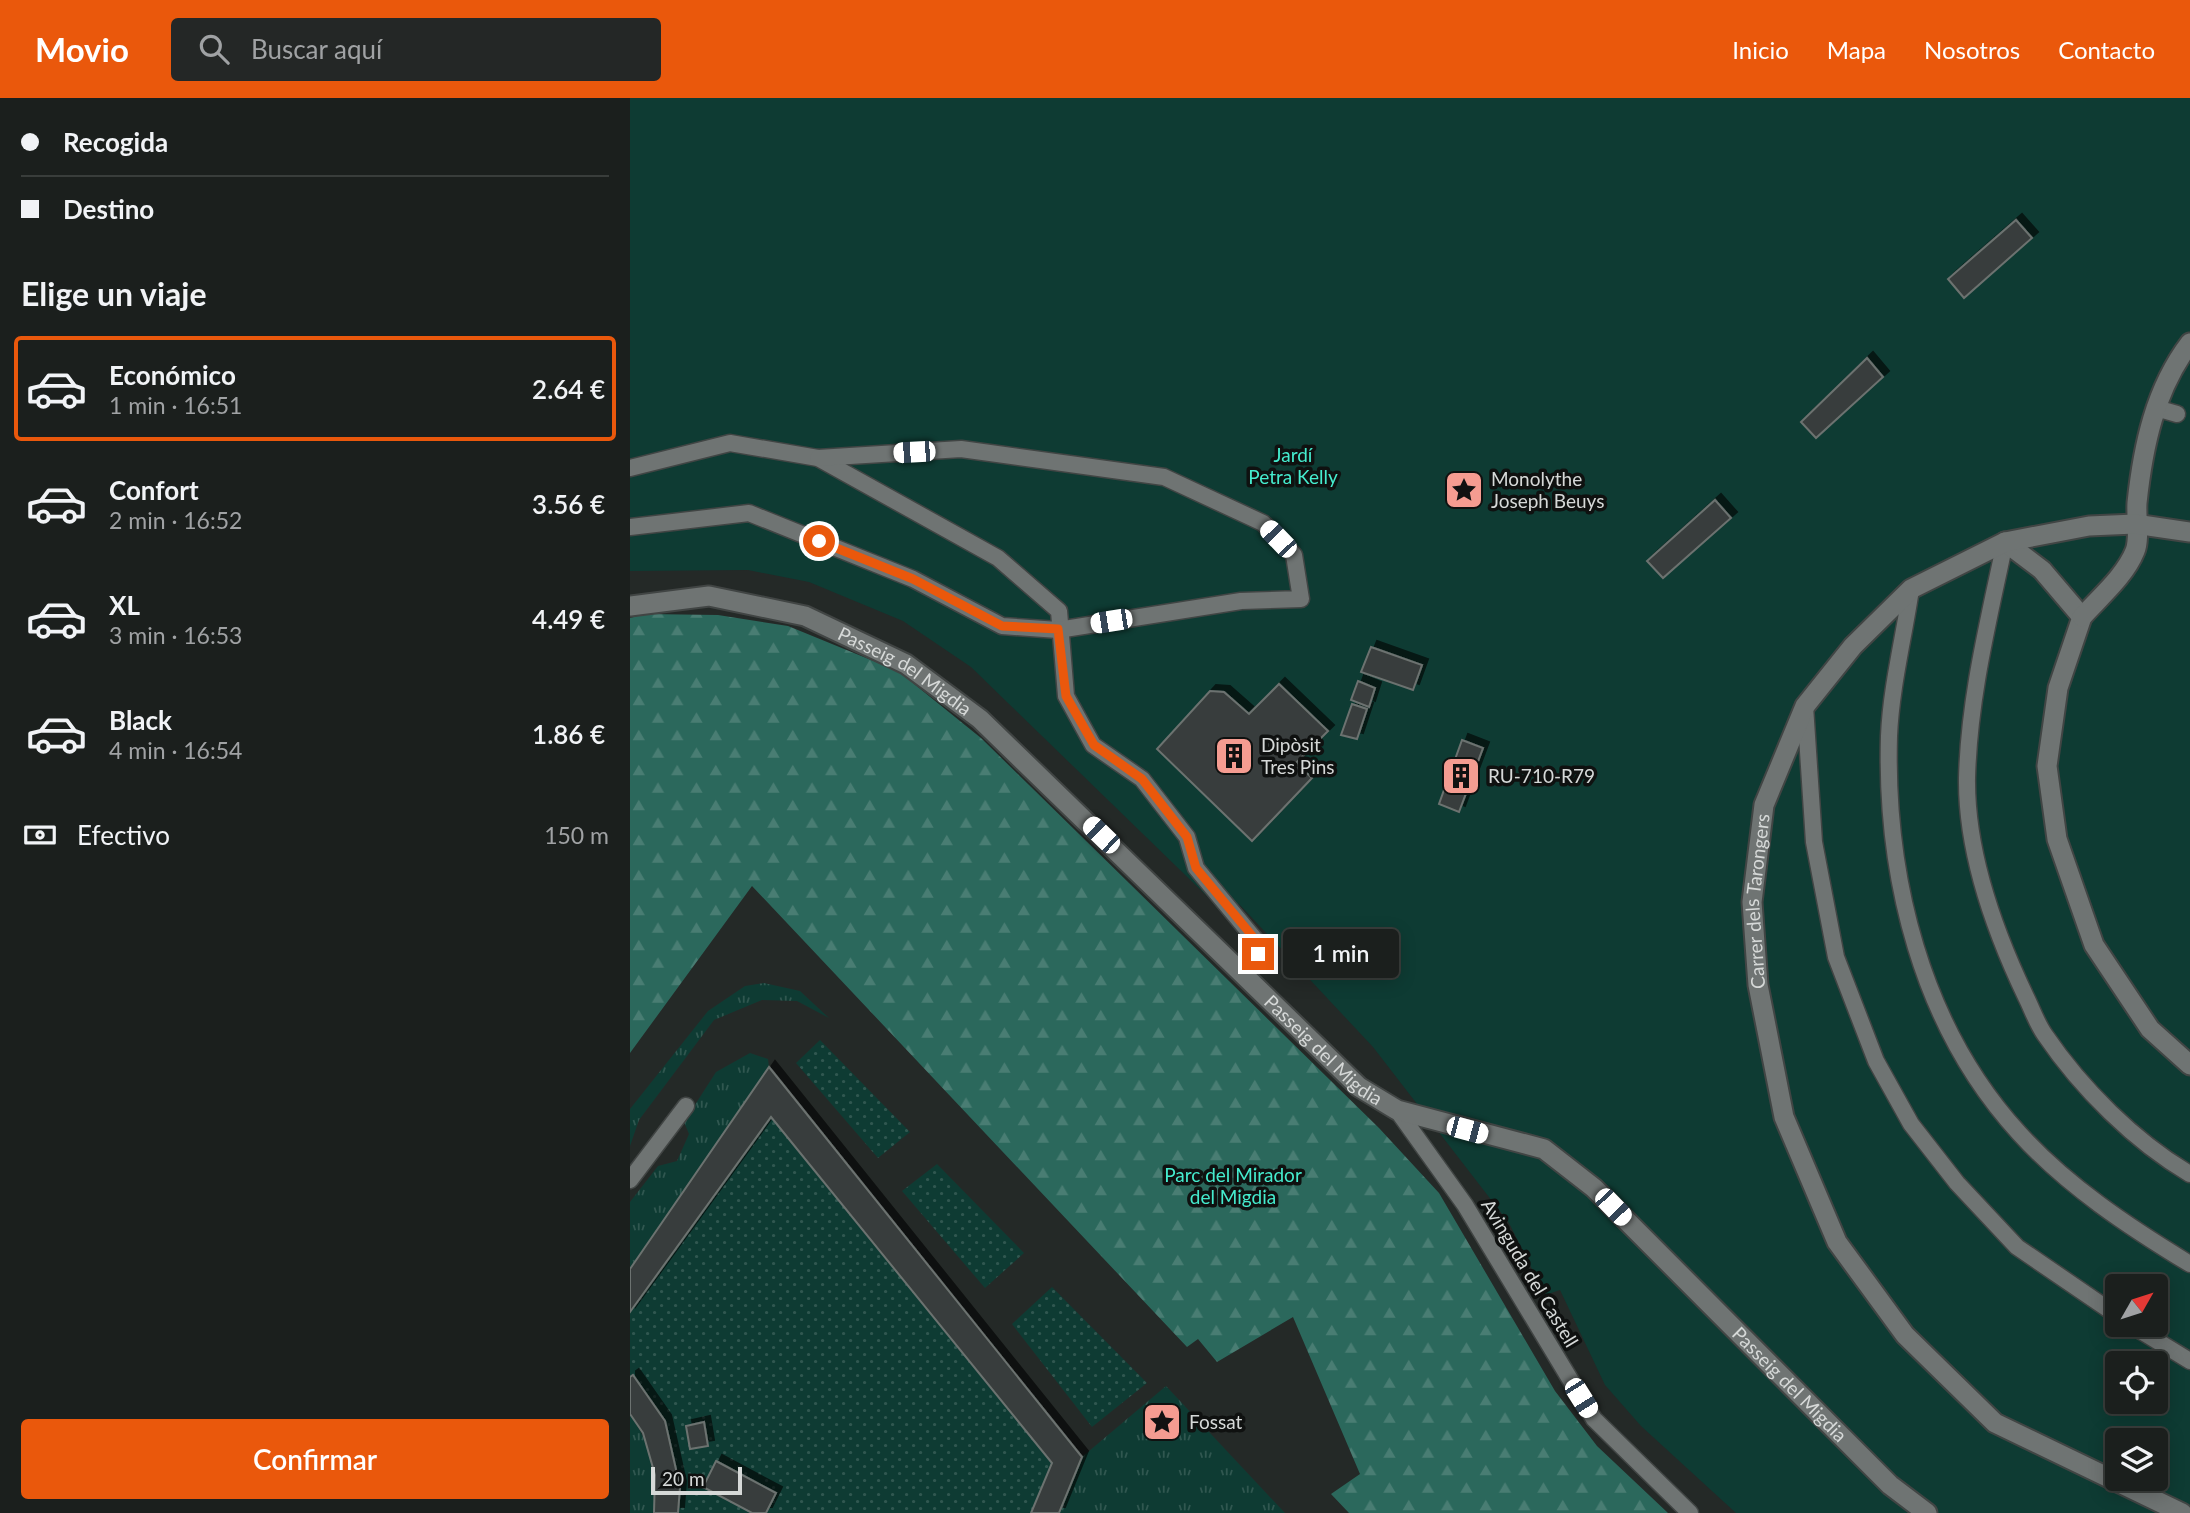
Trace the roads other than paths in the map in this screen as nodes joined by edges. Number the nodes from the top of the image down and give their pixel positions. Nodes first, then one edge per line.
1 (2190, 343) edge
2 (2156, 408) junction
3 (2177, 414) dead end
4 (818, 458) junction
5 (630, 468) edge
6 (2135, 524) junction
7 (630, 527) edge
8 (2190, 532) edge
9 (2005, 542) junction
10 (1911, 589) junction
11 (630, 606) edge
12 (2082, 617) junction
13 (1058, 629) junction
14 (1805, 706) junction
15 (1242, 971) junction
16 (2190, 1065) edge
17 (686, 1106) dead end
18 (1397, 1110) junction
19 (2190, 1174) edge
20 (630, 1180) edge
21 (2190, 1264) edge
22 (2105, 1307) edge
23 (2151, 1337) edge
24 (2190, 1361) edge
25 (1690, 1513) edge
26 (1927, 1513) edge
27 (2182, 1513) edge

1 - 2 street
2 - 3 lane
2 - 6 street
4 - 5 lane
4 - 13 lane
4 - 13 lane
6 - 8 street, Carrer dels Tarongers
6 - 9 street, Carrer dels Tarongers
6 - 12 street
7 - 13 lane
9 - 10 street, Carrer dels Tarongers
9 - 12 street
9 - 19 lane
10 - 14 street, Carrer dels Tarongers
10 - 21 lane
11 - 15 street, Passeig del Migdia
12 - 16 street
13 - 15 lane
14 - 22 lane
14 - 27 street, Carrer dels Tarongers
15 - 18 street, Passeig del Migdia
17 - 20 lane
18 - 25 lane, Avinguda del Castell
18 - 26 street, Passeig del Migdia
23 - 24 lane

